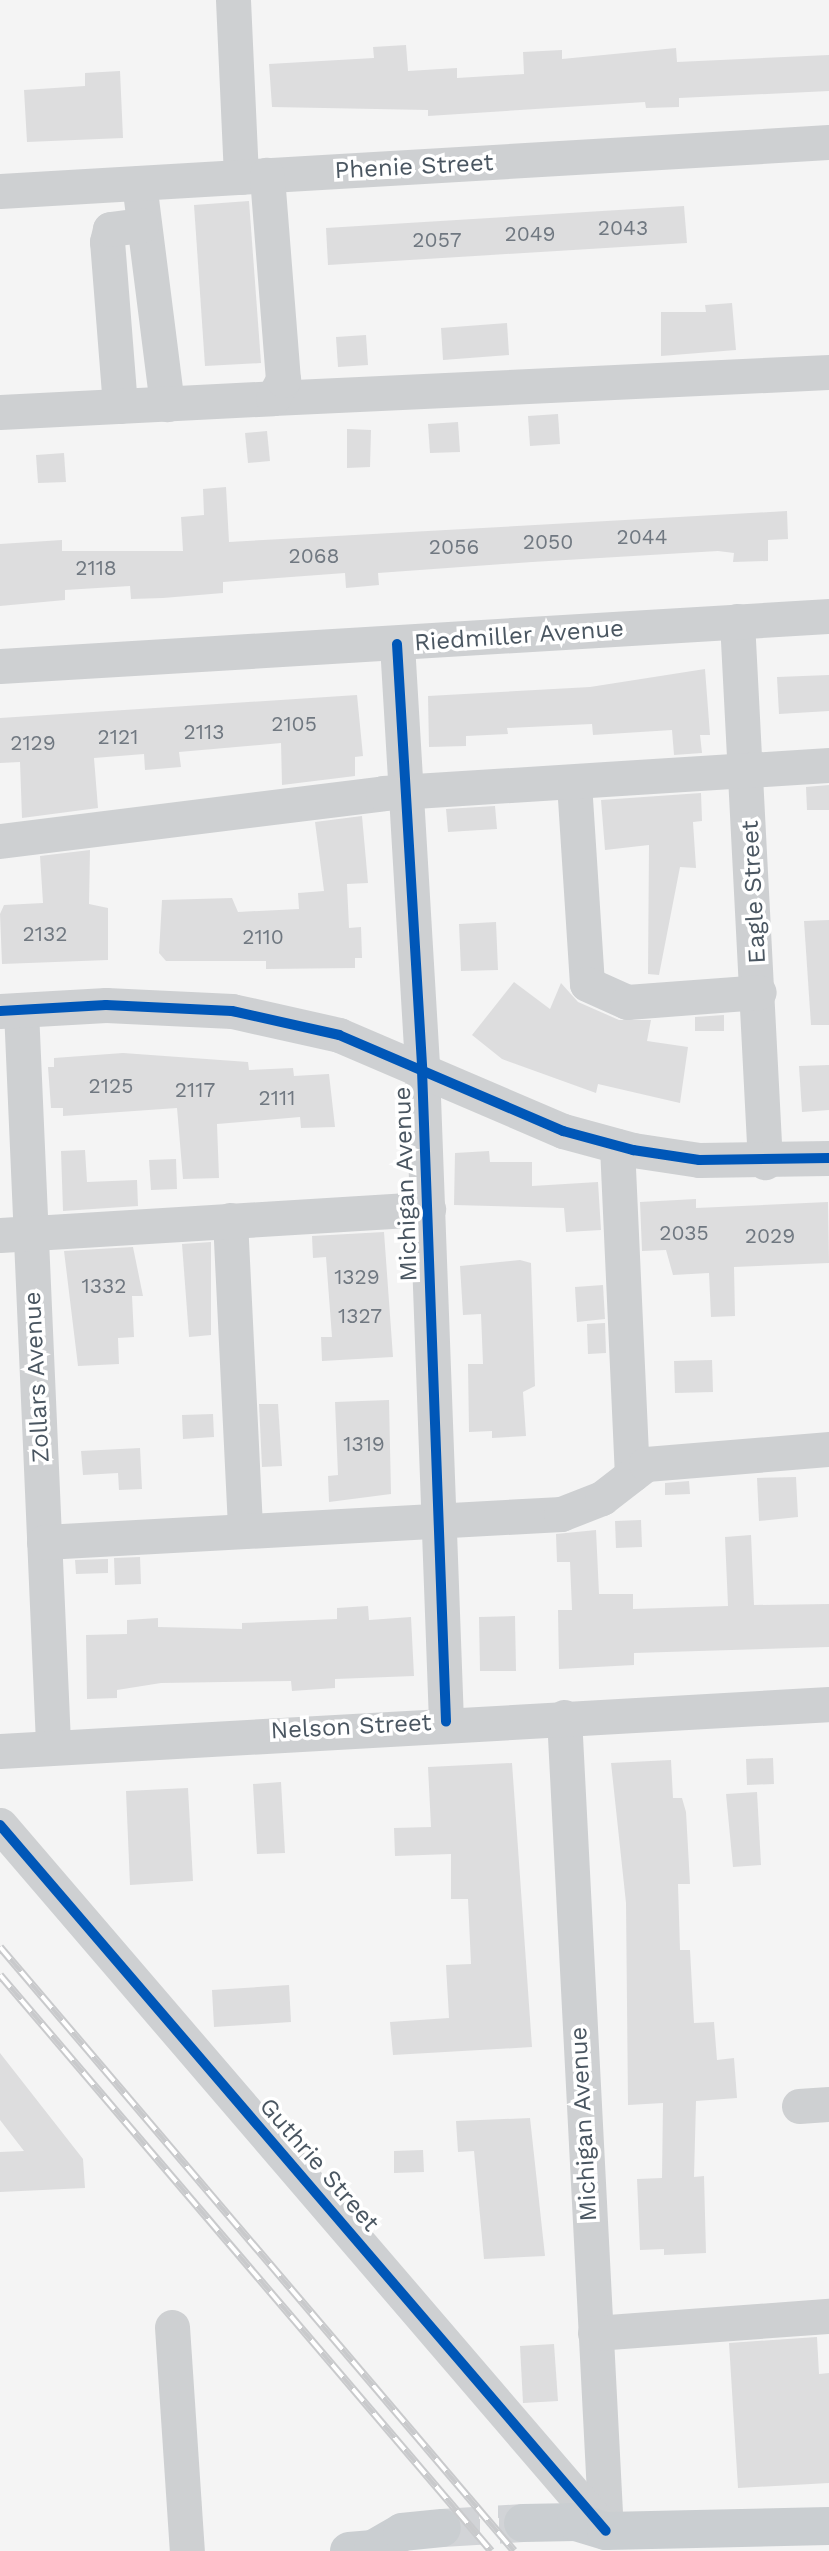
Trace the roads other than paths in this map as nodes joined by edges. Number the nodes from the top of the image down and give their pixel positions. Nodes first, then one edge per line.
1 (233, 0) edge
2 (829, 142) edge
3 (254, 176) junction
4 (139, 183) junction
5 (0, 191) edge
6 (141, 225) junction
7 (829, 372) edge
8 (273, 398) junction
9 (167, 404) junction
10 (120, 406) junction
11 (0, 412) edge
12 (829, 616) edge
13 (737, 621) junction
14 (397, 644) junction
15 (0, 666) edge
16 (829, 765) edge
17 (747, 770) junction
18 (574, 783) junction
19 (407, 791) junction
20 (0, 841) edge
21 (760, 992) junction
22 (10, 1011) edge
23 (422, 1070) junction
24 (617, 1146) junction
25 (829, 1158) edge
26 (765, 1162) junction
27 (428, 1209) junction
28 (230, 1220) junction
29 (15, 1233) edge
30 (829, 1448) edge
31 (632, 1475) junction
32 (439, 1519) junction
33 (245, 1531) junction
34 (44, 1542) junction
35 (829, 1704) edge
36 (564, 1717) junction
37 (446, 1722) junction
38 (53, 1743) junction
39 (0, 1751) edge
40 (0, 1825) edge
41 (829, 2316) edge
42 (172, 2328) dead end
43 (595, 2333) junction
44 (523, 2524) tunnel mouth
45 (829, 2526) edge
46 (442, 2528) tunnel mouth
47 (606, 2531) junction
48 (366, 2550) edge
49 (187, 2551) edge
50 (570, 2551) edge

1 - 3 street
2 - 3 street, Phenie Street
3 - 4 street, Phenie Street
3 - 8 street
4 - 5 street, Phenie Street
4 - 6 street
6 - 9 street
6 - 10 street
7 - 8 street
8 - 9 street
9 - 10 street
10 - 11 street
12 - 13 street, Riedmiller Avenue
13 - 14 street, Riedmiller Avenue
13 - 17 street, Eagle Street
14 - 15 street, Riedmiller Avenue
14 - 19 street, Michigan Avenue
16 - 17 street
17 - 18 street
17 - 21 street, Eagle Street
18 - 19 street
18 - 21 street
19 - 20 street
19 - 23 street, Michigan Avenue
21 - 26 street, Eagle Street
22 - 23 street
22 - 29 street, Zollars Avenue
23 - 24 street
23 - 27 street, Michigan Avenue
24 - 26 street
24 - 31 street
25 - 26 street
27 - 28 street
27 - 32 street, Michigan Avenue
28 - 29 street
28 - 33 street
29 - 34 street, Zollars Avenue
30 - 31 street
31 - 32 street
32 - 33 street
32 - 37 street, Michigan Avenue
33 - 34 street
34 - 38 street, Zollars Avenue
35 - 36 street, Nelson Street
36 - 37 street, Nelson Street
36 - 43 street, Michigan Avenue
37 - 38 street, Nelson Street
38 - 39 street, Nelson Street
40 - 47 street, Guthrie Street
41 - 43 street
42 - 49 street
43 - 47 street, Michigan Avenue
44 - 47 main road
45 - 47 main road
46 - 48 main road
47 - 50 main road

